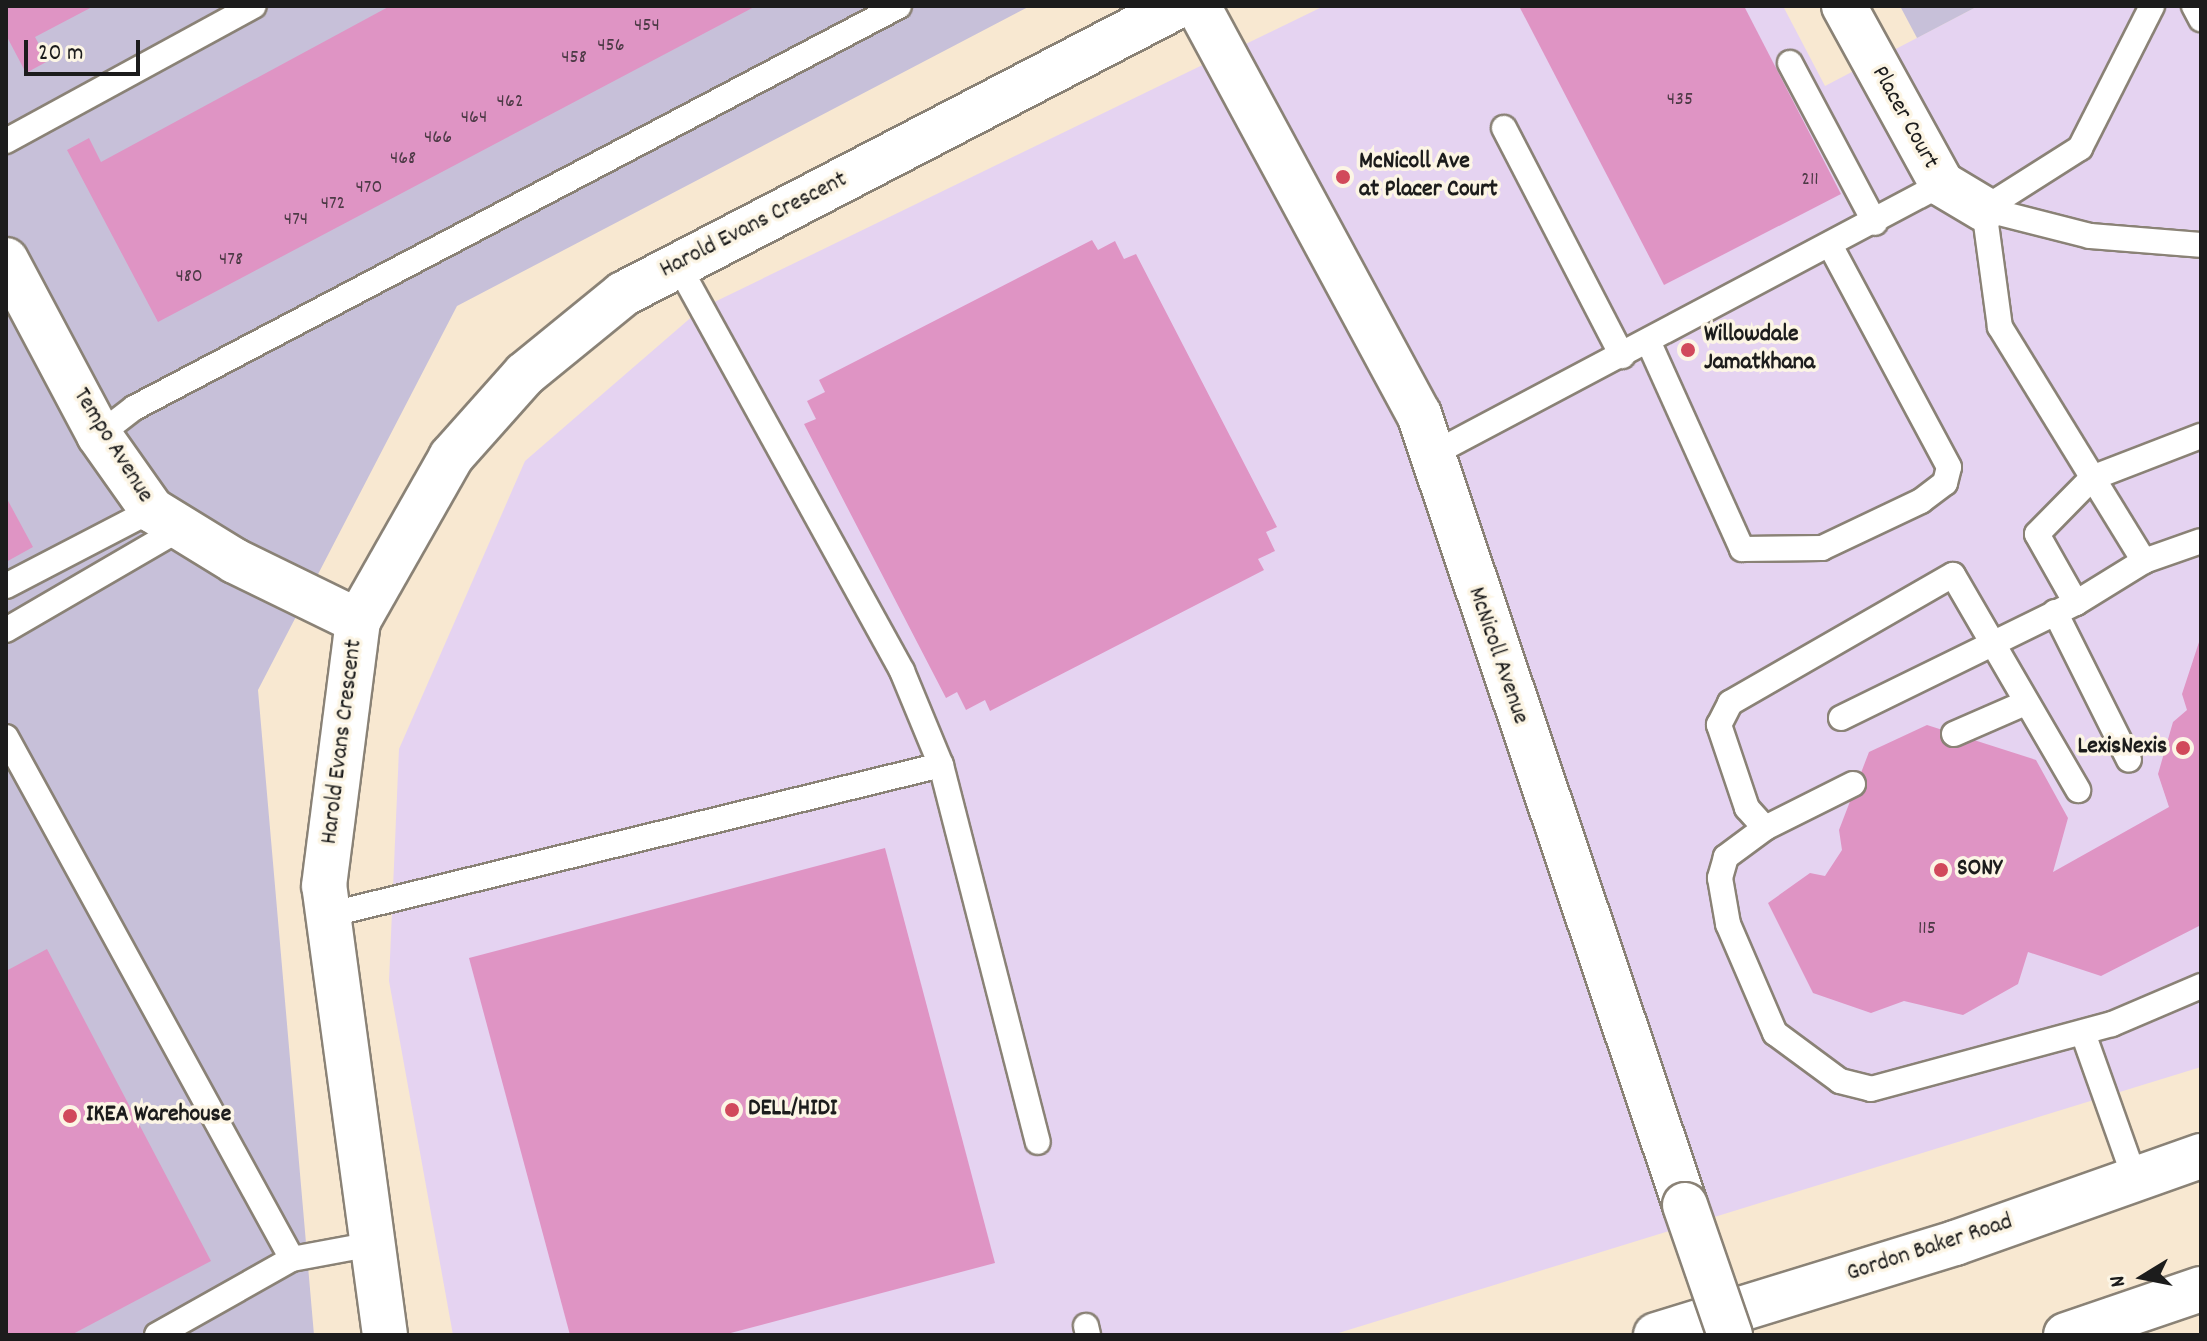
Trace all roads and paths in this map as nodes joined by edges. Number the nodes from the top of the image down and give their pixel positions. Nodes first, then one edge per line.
1 (254, 6) edge
2 (899, 6) edge
3 (1178, 6) edge
4 (1198, 6) edge
5 (2152, 6) edge
6 (2194, 6) edge
7 (1848, 7) edge
8 (2201, 19) edge
9 (1790, 63) dead end
10 (1504, 128) dead end
11 (6, 141) edge
12 (1942, 184) junction
13 (1984, 209) junction
14 (1875, 223) junction
15 (2201, 245) edge
16 (1831, 247) junction
17 (6, 260) edge
18 (678, 265) junction
19 (1649, 343) junction
20 (1622, 356) junction
21 (99, 435) junction
22 (2201, 436) edge
23 (1431, 455) junction
24 (2092, 478) junction
25 (166, 519) junction
26 (2201, 541) edge
27 (2144, 561) junction
28 (6, 586) edge
29 (2066, 608) junction
30 (358, 621) junction
31 (6, 630) edge
32 (1986, 642) junction
33 (2025, 703) junction
34 (1841, 718) dead end
35 (1954, 734) dead end
36 (6, 737) edge
37 (2129, 760) dead end
38 (941, 765) junction
39 (1853, 784) dead end
40 (2078, 790) dead end
41 (1765, 828) junction
42 (328, 915) junction
43 (2201, 986) edge
44 (2083, 1033) junction
45 (1038, 1142) dead end
46 (2201, 1156) edge
47 (2135, 1179) junction
48 (373, 1244) junction
49 (292, 1259) junction
50 (2201, 1289) edge
51 (157, 1335) edge
52 (385, 1335) edge
53 (1656, 1335) edge
54 (1730, 1335) edge
55 (2066, 1335) edge

1 - 11 lane
2 - 21 lane
3 - 18 main road, Harold Evans Crescent
4 - 23 main road, McNicoll Avenue
5 - 13 lane
6 - 8 lane
7 - 12 main road, Placer Court
9 - 14 lane
10 - 20 lane
12 - 13 main road, Placer Court
12 - 14 lane
13 - 15 lane
13 - 24 lane
14 - 16 lane
16 - 19 lane
16 - 19 lane
17 - 21 main road, Tempo Avenue
18 - 30 main road, Harold Evans Crescent
18 - 38 lane
19 - 20 lane
20 - 23 lane
21 - 25 main road, Tempo Avenue
22 - 24 lane
23 - 54 main road, McNicoll Avenue, bridge
24 - 27 lane
24 - 29 lane
25 - 28 lane
25 - 30 main road, Tempo Avenue
25 - 31 lane
26 - 27 lane
27 - 29 lane
29 - 32 lane
29 - 37 lane
30 - 42 main road, Harold Evans Crescent
32 - 33 lane
32 - 34 lane
32 - 41 lane
33 - 35 lane
33 - 40 lane
36 - 49 lane
38 - 42 lane
38 - 45 lane
39 - 41 lane
41 - 44 lane
42 - 48 main road, Harold Evans Crescent
43 - 44 lane
44 - 47 lane
46 - 47 main road, Gordon Baker Road
47 - 53 main road, Gordon Baker Road
48 - 49 lane
48 - 52 main road, Harold Evans Crescent
49 - 51 lane
50 - 55 main road

